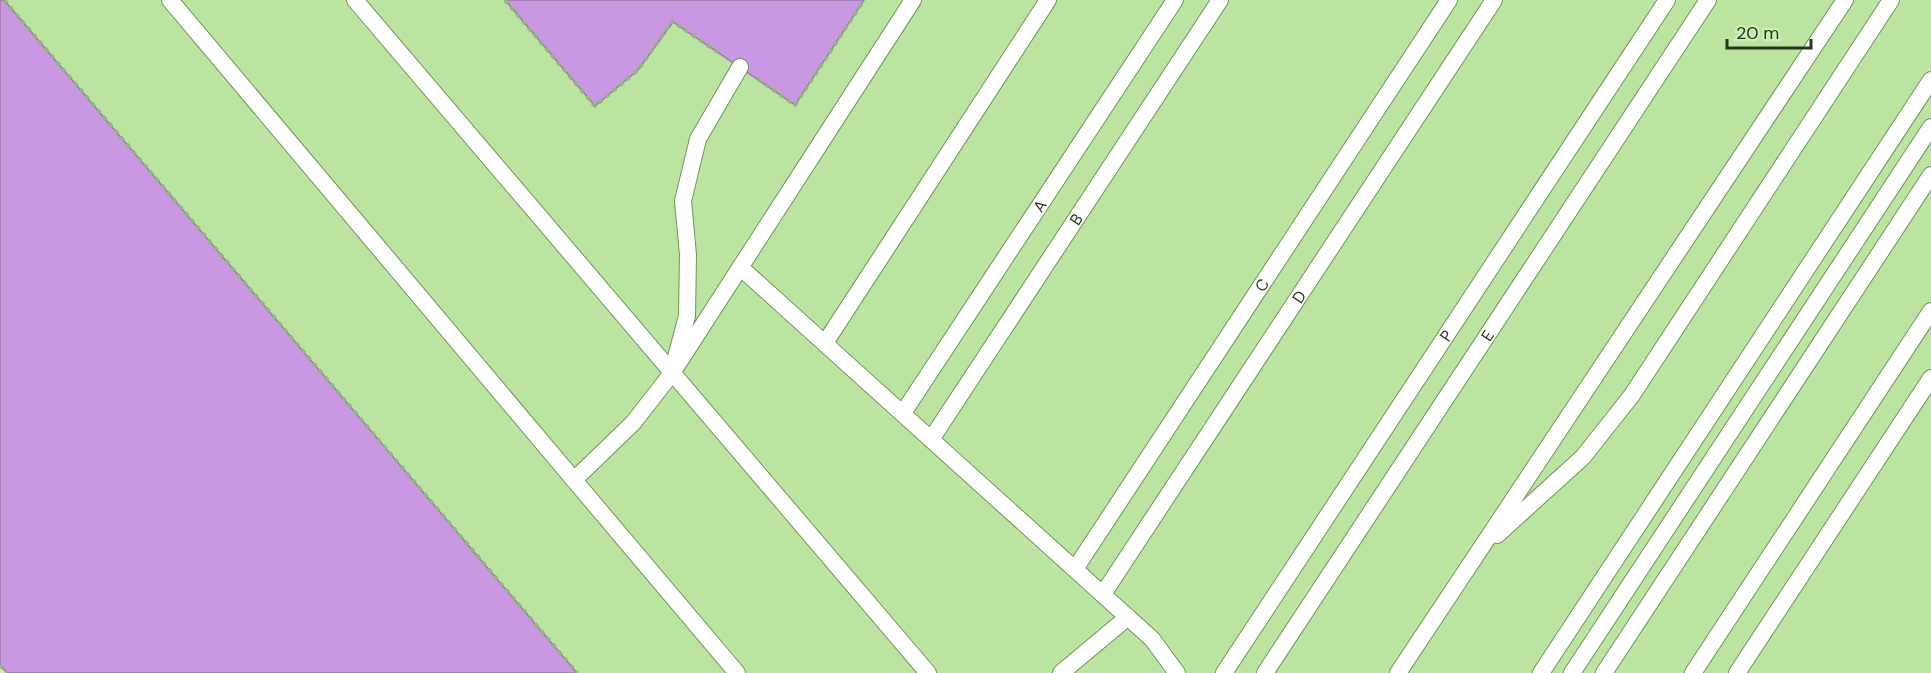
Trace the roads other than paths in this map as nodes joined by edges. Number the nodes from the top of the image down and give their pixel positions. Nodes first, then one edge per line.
1 (170, 0) edge
2 (355, 0) edge
3 (914, 0) edge
4 (1048, 0) edge
5 (1175, 0) edge
6 (1220, 0) edge
7 (1449, 0) edge
8 (1494, 0) edge
9 (1667, 0) edge
10 (1708, 0) edge
11 (1845, 0) edge
12 (1892, 0) edge
13 (740, 67) road end
14 (1931, 80) edge
15 (1931, 127) edge
16 (1931, 175) edge
17 (740, 267) junction
18 (1931, 311) edge
19 (825, 343) junction
20 (672, 373) junction
21 (1931, 378) edge
22 (903, 413) junction
23 (932, 438) junction
24 (574, 480) junction
25 (1477, 553) junction
26 (1075, 568) junction
27 (1103, 594) junction
28 (1128, 617) junction
29 (737, 673) edge
30 (928, 673) edge
31 (1061, 673) edge
32 (1177, 673) edge
33 (1224, 673) edge
34 (1265, 673) edge
35 (1398, 673) edge
36 (1541, 673) edge
37 (1572, 673) edge
38 (1604, 673) edge
39 (1693, 673) edge
40 (1737, 673) edge

1 - 24 lane
2 - 20 lane
3 - 17 lane
4 - 19 lane
5 - 22 lane, A
6 - 23 lane, B
7 - 26 lane, C
8 - 27 lane, D
9 - 33 lane, P
10 - 34 lane, E
11 - 25 lane
12 - 25 lane
13 - 20 lane
14 - 36 lane
15 - 37 lane
16 - 38 lane
17 - 19 lane
17 - 20 lane
18 - 39 lane
19 - 22 lane
20 - 24 lane
20 - 30 lane
21 - 40 lane
22 - 23 lane
23 - 26 lane
24 - 29 lane
25 - 35 lane
26 - 27 lane
27 - 28 lane
28 - 31 lane
28 - 32 lane

